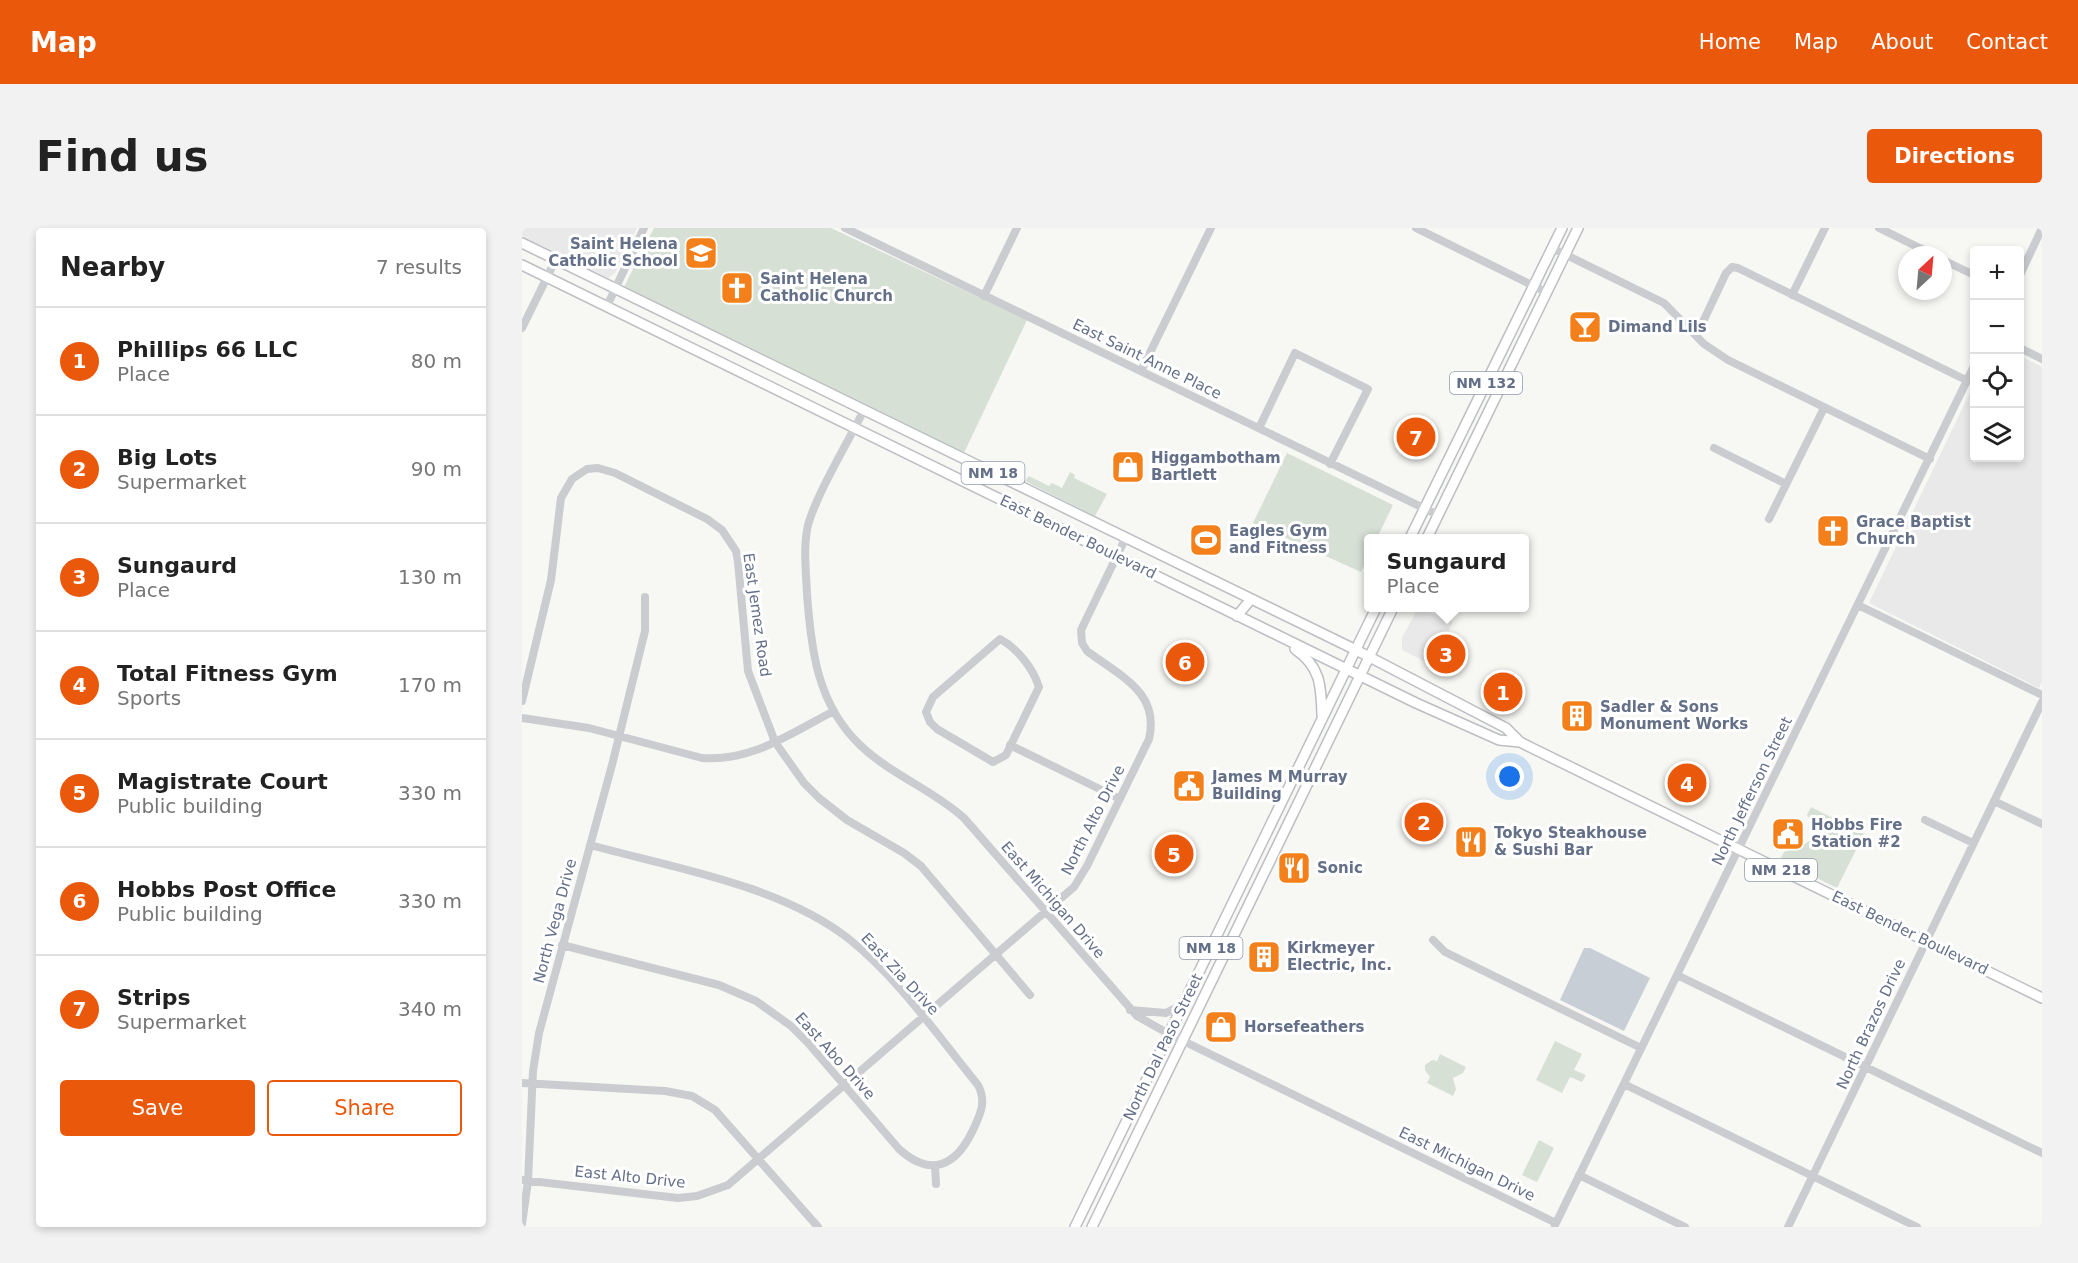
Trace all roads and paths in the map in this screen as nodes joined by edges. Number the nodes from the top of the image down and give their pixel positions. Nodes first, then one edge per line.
1 (644, 228) edge
2 (845, 228) edge
3 (1017, 228) edge
4 (1210, 228) edge
5 (1416, 228) edge
6 (1562, 228) edge
7 (1578, 228) edge
8 (1825, 228) edge
9 (1879, 228) edge
10 (2042, 228) edge
11 (1428, 231) edge
12 (522, 243) edge
13 (1916, 246) edge
14 (1552, 248) junction
15 (1565, 254) junction
16 (556, 259) junction
17 (1952, 264) edge
18 (522, 265) edge
19 (2024, 265) edge
20 (1970, 273) edge
21 (547, 277) junction
22 (1534, 286) junction
23 (616, 288) junction
24 (1546, 292) junction
25 (1792, 295) junction
26 (984, 296) junction
27 (607, 306) junction
28 (522, 328) edge
29 (1694, 332) junction
30 (2024, 350) edge
31 (2042, 359) edge
32 (1141, 371) junction
33 (1970, 376) edge
34 (1968, 381) junction
35 (1824, 408) junction
36 (864, 410) junction
37 (855, 428) junction
38 (1259, 428) junction
39 (1714, 448) dead end
40 (1930, 459) junction
41 (1330, 464) junction
42 (1786, 484) junction
43 (1425, 509) junction
44 (1438, 515) junction
45 (1769, 519) dead end
46 (1412, 534) edge
47 (1428, 534) edge
48 (1126, 537) junction
49 (1116, 556) junction
50 (645, 597) dead end
51 (1251, 599) junction
52 (1858, 605) junction
53 (1375, 612) edge
54 (1391, 612) edge
55 (1237, 616) junction
56 (1288, 641) junction
57 (1356, 650) junction
58 (1369, 657) junction
59 (1347, 669) junction
60 (1360, 675) junction
61 (2042, 695) edge
62 (522, 700) edge
63 (2042, 702) edge
64 (834, 711) junction
65 (522, 718) edge
66 (1322, 720) junction
67 (620, 735) junction
68 (775, 742) junction
69 (1520, 742) junction
70 (1010, 745) junction
71 (1120, 799) junction
72 (1994, 801) junction
73 (1925, 820) dead end
74 (2042, 824) edge
75 (1973, 843) junction
76 (590, 846) junction
77 (1738, 849) junction
78 (1047, 913) junction
79 (1432, 940) dead end
80 (1925, 941) junction
81 (562, 945) junction
82 (995, 955) junction
83 (1677, 975) junction
84 (1030, 995) dead end
85 (2042, 998) edge
86 (1184, 1003) junction
87 (1130, 1010) junction
88 (923, 1017) junction
89 (1169, 1034) junction
90 (1182, 1041) junction
91 (1641, 1048) junction
92 (1866, 1067) junction
93 (522, 1083) edge
94 (532, 1084) junction
95 (843, 1084) junction
96 (1624, 1084) junction
97 (2042, 1153) edge
98 (759, 1159) junction
99 (935, 1166) junction
100 (1579, 1176) junction
101 (1813, 1176) junction
102 (525, 1180) edge
103 (936, 1184) dead end
104 (522, 1224) edge
105 (812, 1225) edge
106 (1555, 1225) edge
107 (1075, 1227) edge
108 (1092, 1227) edge
109 (1685, 1227) edge
110 (1788, 1227) edge
111 (1917, 1227) edge

1 - 23 street
2 - 26 street, East Saint Anne Place
3 - 26 street
4 - 32 street
5 - 11 street
6 - 14 main road, NM 132
7 - 15 main road, NM 132
8 - 25 street
9 - 13 street
10 - 19 street
11 - 22 street
12 - 16 main road, NM 18
14 - 15 street
14 - 22 main road, NM 132
15 - 24 main road, NM 132
15 - 29 street
16 - 21 street
16 - 23 main road, NM 18
17 - 20 street
18 - 21 main road, NM 18
21 - 27 main road, NM 18
21 - 28 street
22 - 24 street
22 - 43 main road, NM 132
23 - 27 street
23 - 36 main road, East Bender Boulevard / NM 18
24 - 44 main road, NM 132
25 - 29 street
25 - 34 street
26 - 32 street, East Saint Anne Place
27 - 37 main road, East Bender Boulevard / NM 18
29 - 35 street
30 - 31 street
32 - 38 street, East Saint Anne Place
33 - 34 street, North Jefferson Street
34 - 40 street, North Jefferson Street
35 - 40 street
35 - 42 street
36 - 37 street, East Michigan Drive
36 - 48 main road, East Bender Boulevard / NM 18
37 - 49 main road, East Bender Boulevard / NM 18
37 - 64 street, East Michigan Drive
38 - 41 street, East Saint Anne Place
38 - 41 street
39 - 42 street
40 - 52 street, North Jefferson Street
41 - 43 street, East Saint Anne Place
42 - 45 street
43 - 44 street, East Saint Anne Place
43 - 46 main road, NM 132
44 - 47 main road, NM 132
48 - 49 street, North Alto Drive
48 - 51 main road, East Bender Boulevard / NM 18
49 - 55 main road, East Bender Boulevard / NM 18
49 - 71 street, North Alto Drive
50 - 67 street, North Vega Drive
51 - 55 main road
51 - 57 main road, East Bender Boulevard / NM 18
52 - 61 street
52 - 77 street, North Jefferson Street
53 - 57 main road, North Dal Paso Street
54 - 58 main road, North Dal Paso Street
55 - 56 main road, East Bender Boulevard / NM 18
56 - 59 main road, East Bender Boulevard / NM 18
56 - 66 main road
57 - 58 main road, East Bender Boulevard / NM 18
57 - 59 main road, North Dal Paso Street
58 - 60 main road, North Dal Paso Street
58 - 69 main road, East Bender Boulevard
59 - 60 main road, East Bender Boulevard / NM 218
59 - 66 main road, North Dal Paso Street / NM 18
60 - 69 main road, East Bender Boulevard / NM 218
60 - 90 main road, North Dal Paso Street / NM 18
62 - 68 street, East Jemez Road
63 - 72 street, North Brazos Drive
64 - 68 street
64 - 78 street, East Michigan Drive
65 - 67 street
66 - 86 main road, North Dal Paso Street / NM 18
67 - 68 street
67 - 76 street, North Vega Drive
68 - 82 street, East Jemez Road
69 - 77 main road, East Bender Boulevard / NM 218
70 - 70 street
70 - 71 street
71 - 78 street, North Alto Drive
72 - 74 street
72 - 75 street, North Brazos Drive
73 - 75 street
75 - 80 street, North Brazos Drive
76 - 81 street, North Vega Drive
76 - 88 street, East Zia Drive
77 - 80 main road, East Bender Boulevard / NM 218
77 - 83 street, North Jefferson Street
78 - 82 street, North Alto Drive
78 - 87 street, East Michigan Drive
79 - 91 street
80 - 85 main road, East Bender Boulevard / NM 218
80 - 92 street, North Brazos Drive
81 - 94 street, North Vega Drive
81 - 95 street, East Abo Drive
82 - 84 street, East Jemez Road
82 - 88 street, North Alto Drive
83 - 91 street, North Jefferson Street
83 - 92 street
86 - 87 street
86 - 89 main road, North Dal Paso Street / NM 18
87 - 89 street, East Michigan Drive
88 - 95 street, North Alto Drive
88 - 99 street, East Zia Drive
89 - 90 street, East Michigan Drive
89 - 107 main road, North Dal Paso Street / NM 18
90 - 106 street, East Michigan Drive
90 - 108 main road, North Dal Paso Street / NM 18
91 - 96 street, North Jefferson Street
92 - 97 street
92 - 101 street, North Brazos Drive
93 - 94 street
94 - 98 street
94 - 102 street, North Vega Drive
95 - 98 street, North Alto Drive
95 - 99 street, East Abo Drive
96 - 100 street, North Jefferson Street
96 - 101 street
98 - 102 street, East Alto Drive
98 - 105 street
99 - 103 street
100 - 106 street, North Jefferson Street
100 - 109 street
101 - 110 street, North Brazos Drive
101 - 111 street
102 - 104 street, North Vega Drive

